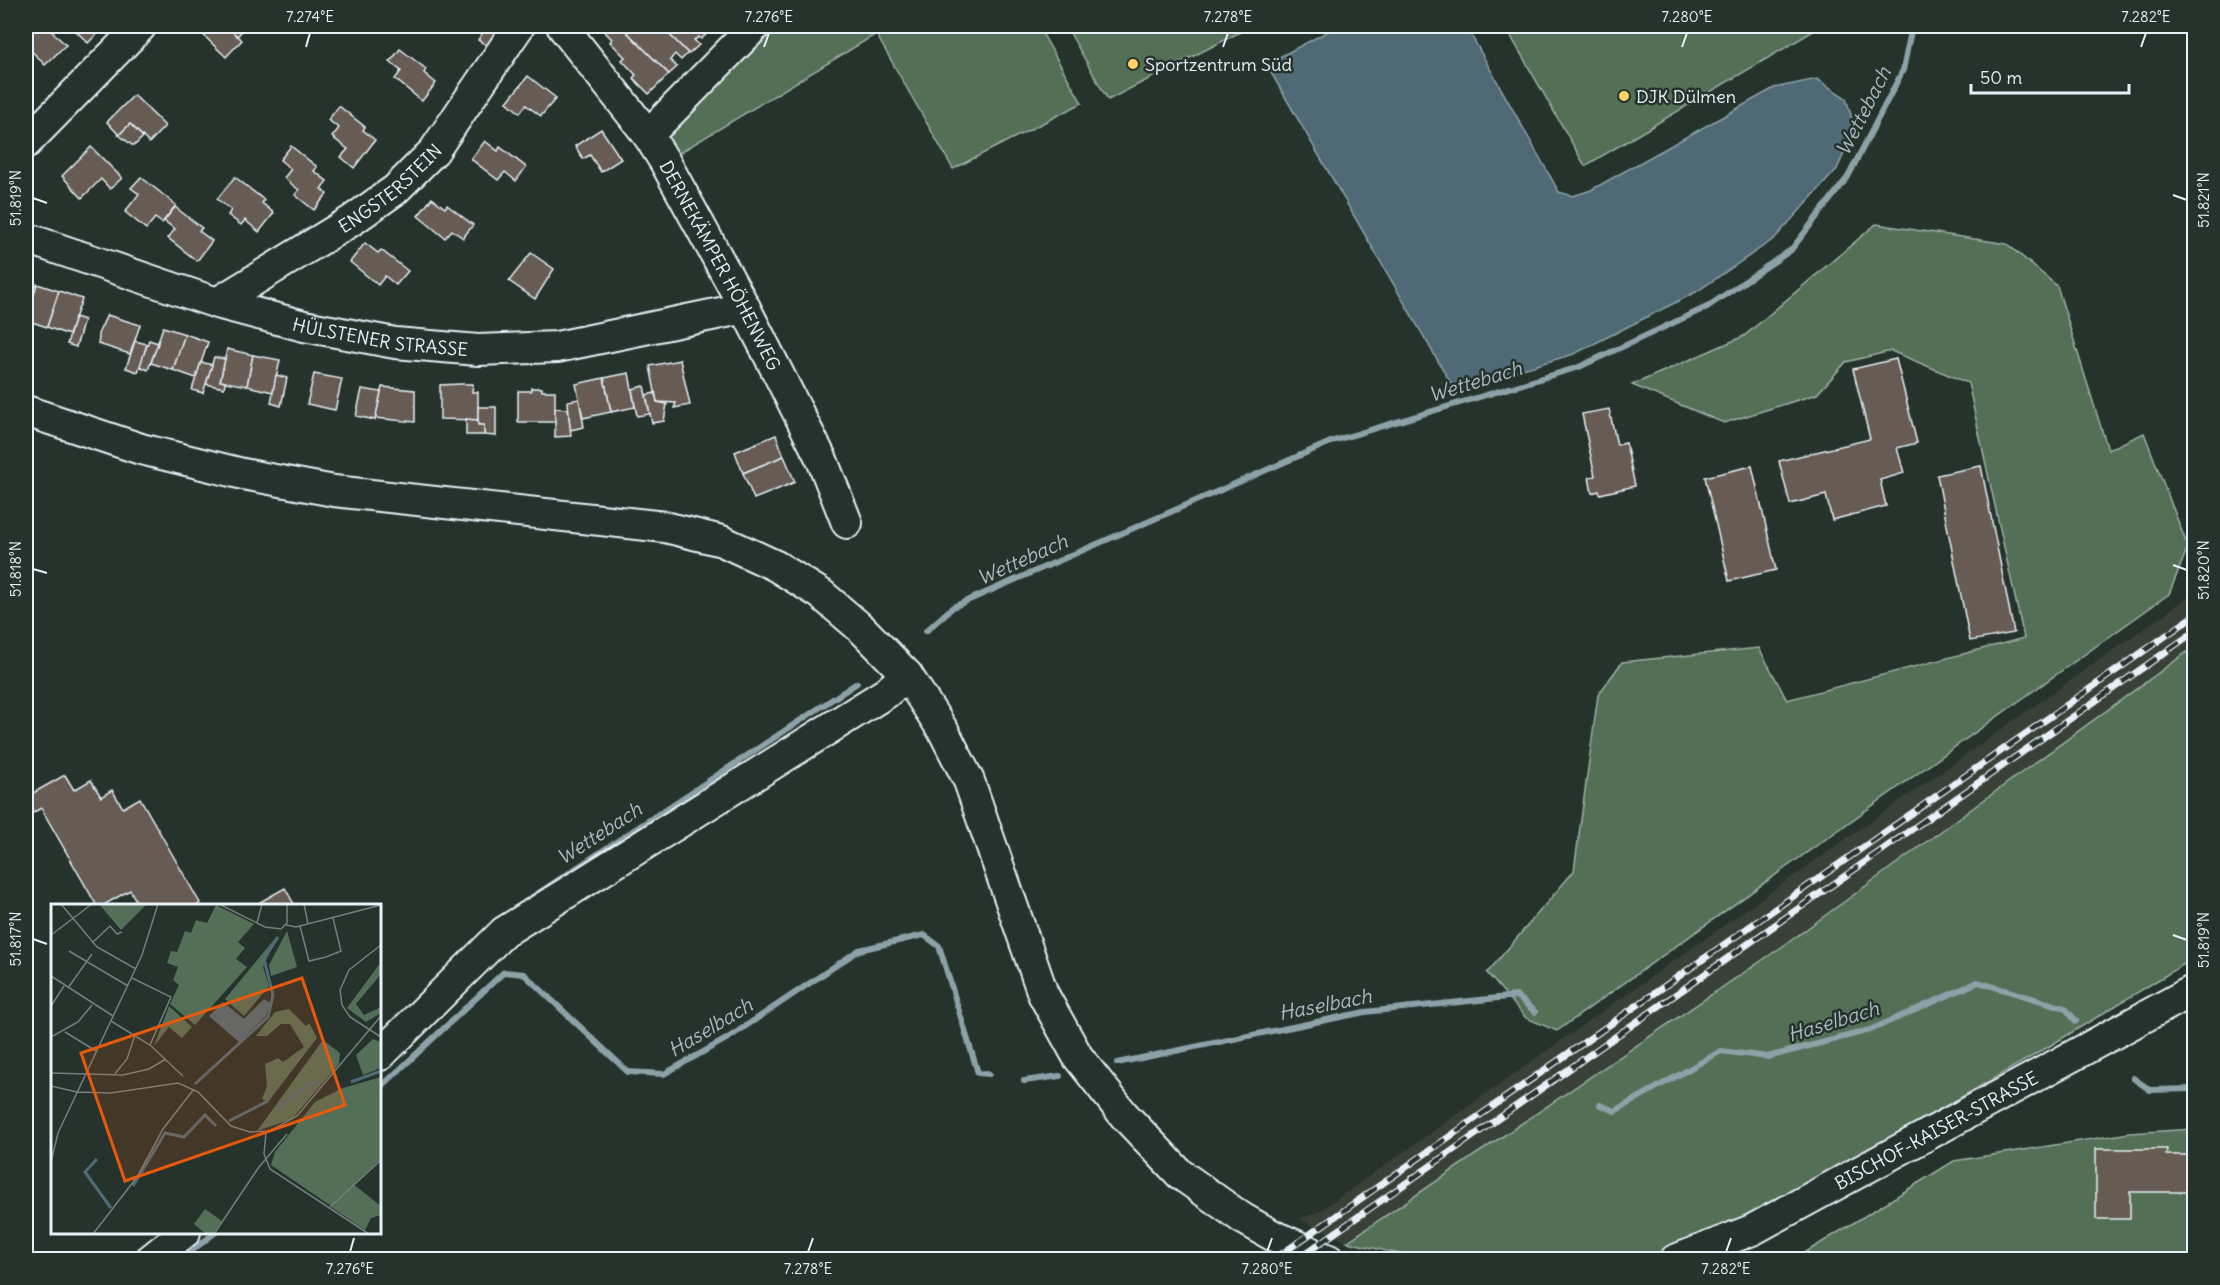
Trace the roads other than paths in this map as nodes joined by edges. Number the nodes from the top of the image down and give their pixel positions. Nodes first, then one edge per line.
1 (139, 26) edge
2 (519, 26) edge
3 (562, 26) edge
4 (755, 26) edge
5 (648, 135) junction
6 (26, 143) edge
7 (26, 238) edge
8 (217, 303) junction
9 (745, 308) junction
10 (26, 411) edge
11 (847, 523) dead end
12 (907, 675) junction
13 (2194, 990) edge
14 (381, 1054) edge
15 (184, 1234) edge
16 (150, 1260) edge
17 (1329, 1260) edge
18 (1675, 1260) edge

1 - 6 street
2 - 8 street, ENGSTERSTEIN
3 - 5 street, DERNEKÄMPER HÖHENWEG
4 - 5 street
5 - 9 street, DERNEKÄMPER HÖHENWEG
7 - 8 street, HÜLSTENER STRASSE
8 - 9 street, HÜLSTENER STRASSE
9 - 11 street, DERNEKÄMPER HÖHENWEG
10 - 12 street
12 - 14 street
12 - 17 street
13 - 18 street, BISCHOF-KAISER-STRASSE
15 - 16 street

